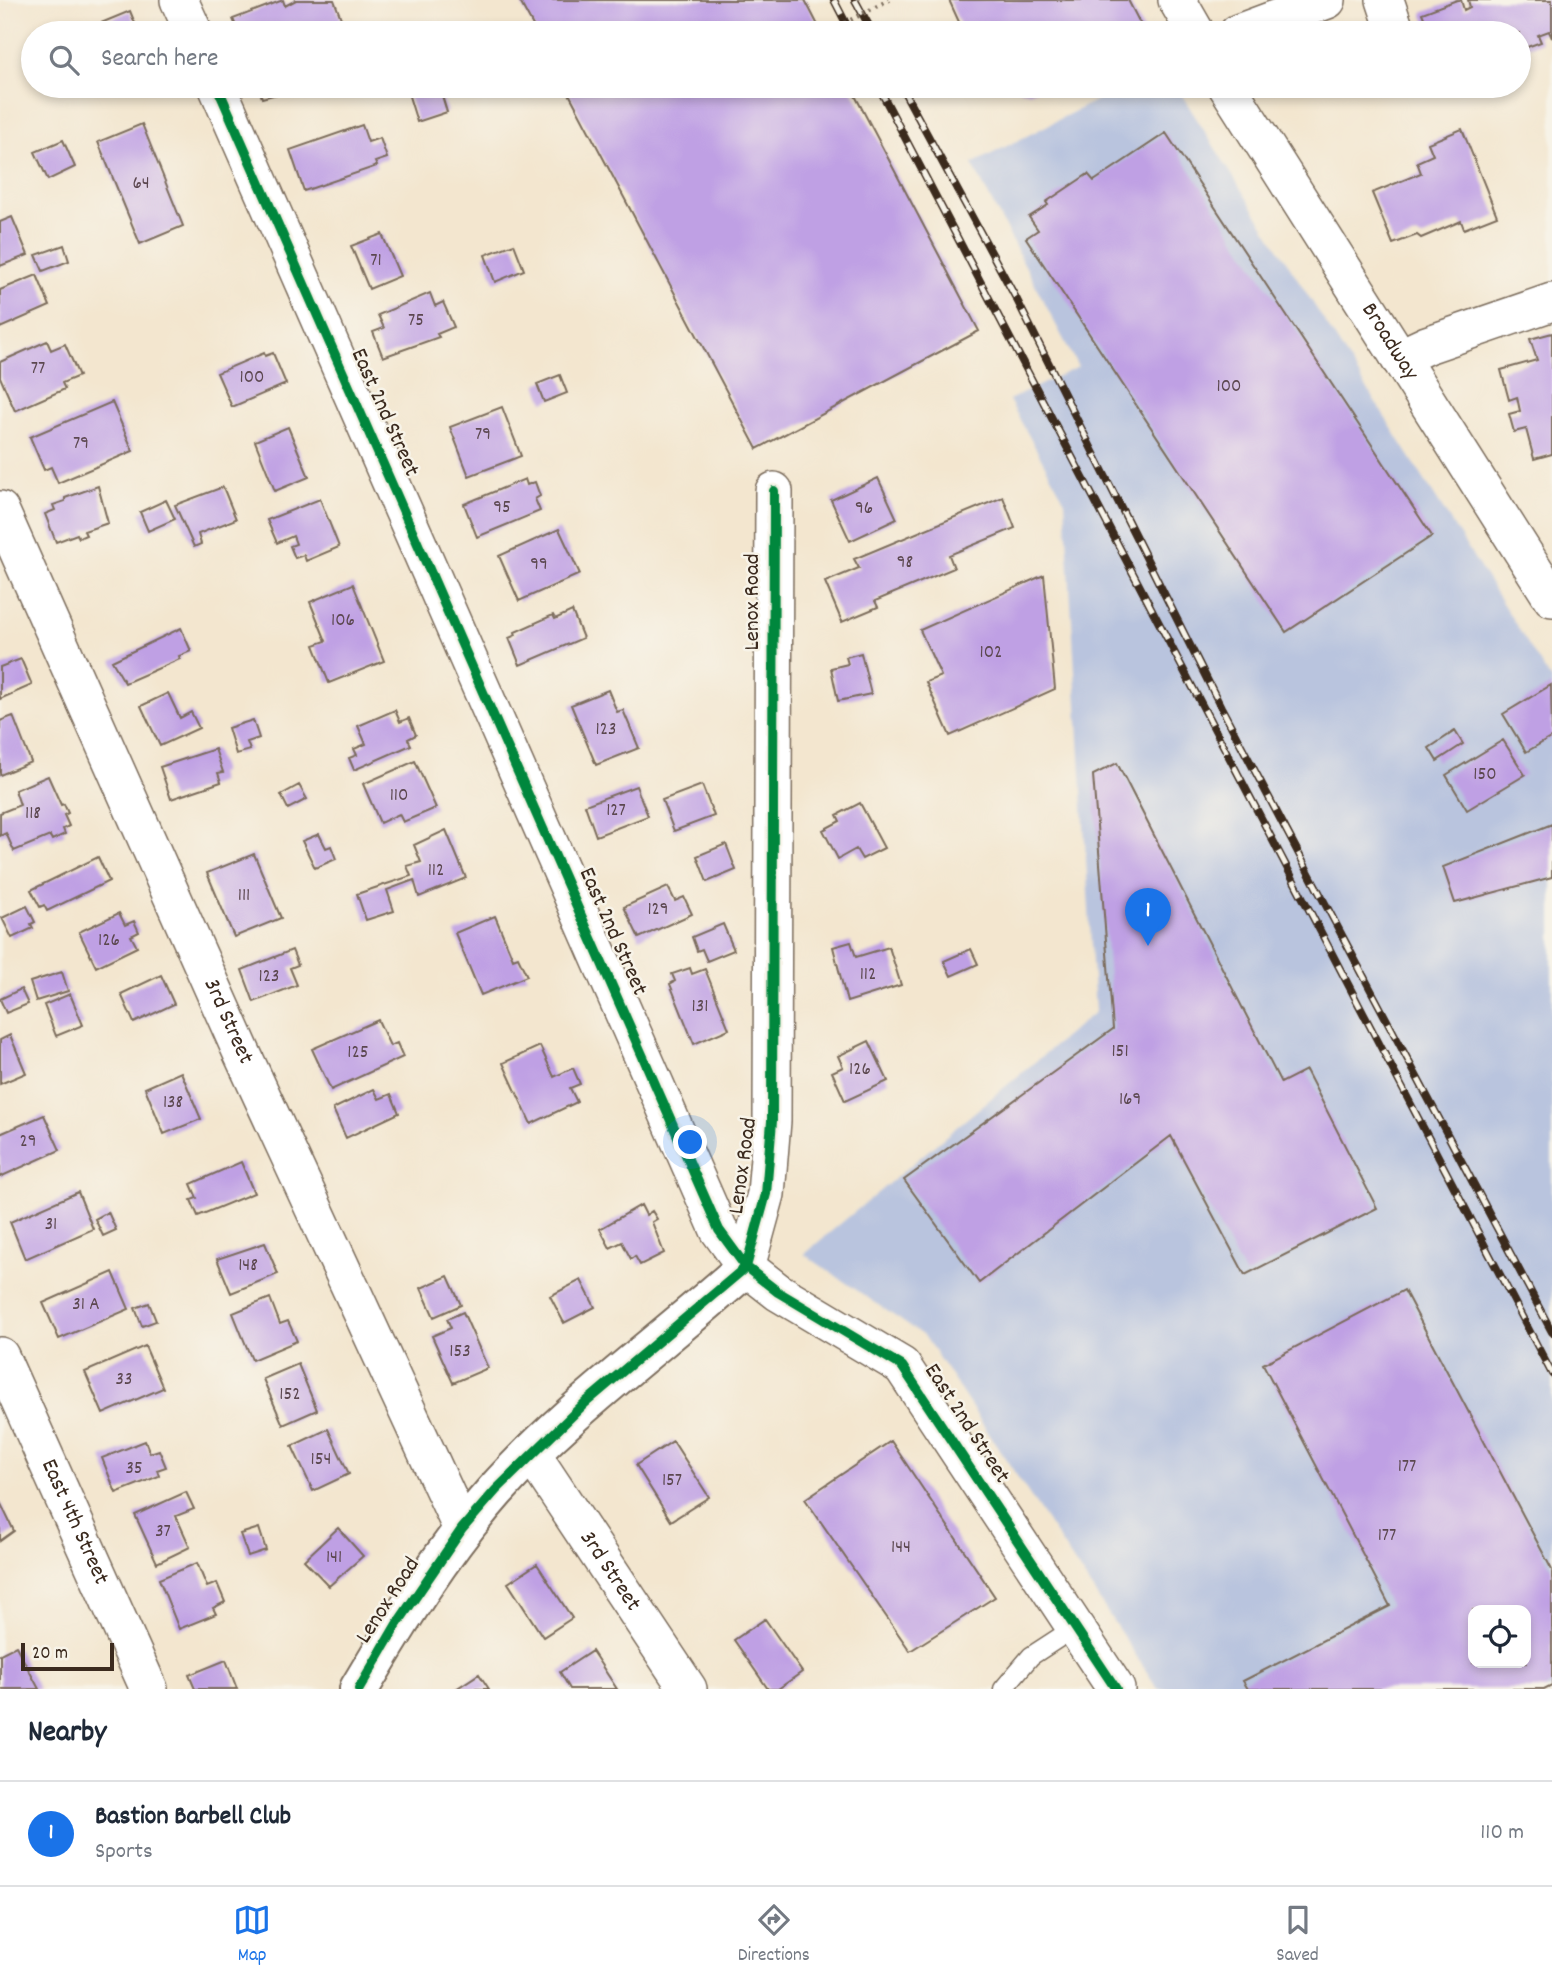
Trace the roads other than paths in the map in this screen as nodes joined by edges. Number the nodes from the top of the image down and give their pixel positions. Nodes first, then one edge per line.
1 (179, 0) edge
2 (1177, 0) edge
3 (1327, 0) edge
4 (1385, 0) edge
5 (189, 21) edge
6 (1189, 21) edge
7 (1270, 21) edge
8 (1392, 21) edge
9 (222, 98) edge
10 (1235, 98) edge
11 (1552, 302) edge
12 (1399, 358) junction
13 (774, 491) dead end
14 (0, 510) edge
15 (1552, 598) edge
16 (746, 1267) junction
17 (0, 1356) edge
18 (531, 1453) junction
19 (463, 1529) junction
20 (1074, 1628) junction
21 (149, 1689) edge
22 (359, 1689) edge
23 (688, 1689) edge
24 (1003, 1689) edge
25 (1116, 1689) edge

1 - 5 street
2 - 6 street
3 - 7 street
4 - 8 street
9 - 16 street, East 2nd Street
10 - 12 street, Broadway
11 - 12 street
12 - 15 street, Broadway
13 - 16 street, Lenox Road
14 - 19 street, 3rd Street
16 - 18 street, Lenox Road
16 - 20 street, East 2nd Street
17 - 21 street, East 4th Street
18 - 19 street, Lenox Road
18 - 23 street, 3rd Street
19 - 22 street, Lenox Road
20 - 24 lane
20 - 25 street, East 2nd Street

